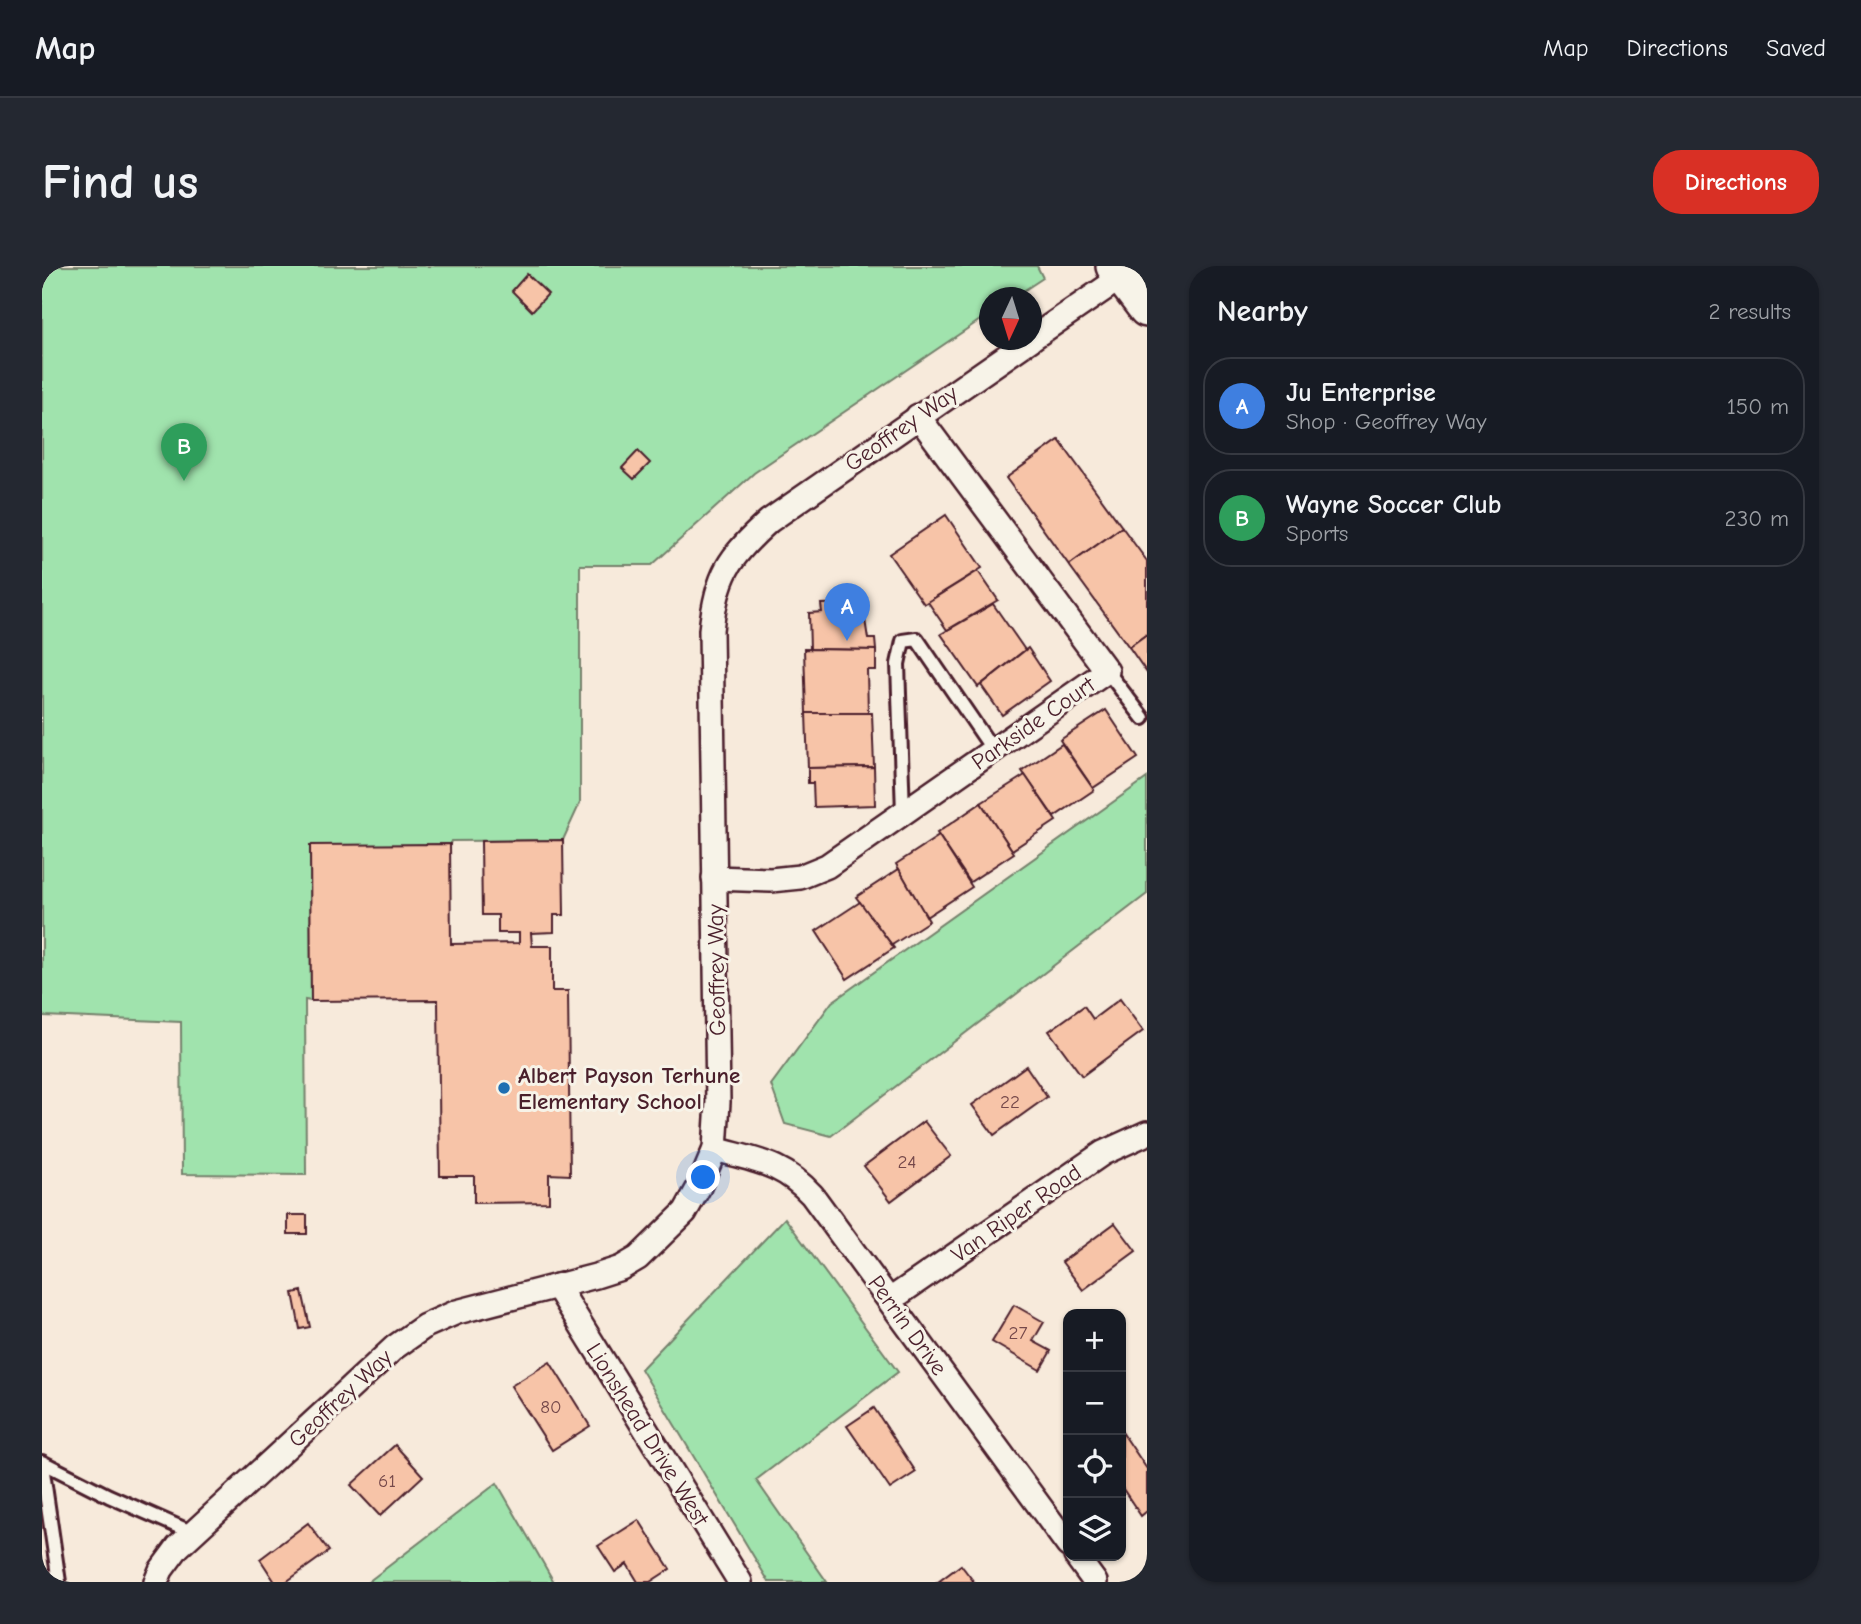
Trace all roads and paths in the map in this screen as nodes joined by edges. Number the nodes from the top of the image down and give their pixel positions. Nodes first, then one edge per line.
1 (1119, 271) edge
2 (1147, 308) edge
3 (1042, 330) edge
4 (1015, 350) edge
5 (918, 416) junction
6 (1107, 671) junction
7 (1143, 718) dead end
8 (993, 750) junction
9 (902, 813) junction
10 (714, 878) junction
11 (1147, 1133) edge
12 (715, 1149) junction
13 (557, 1286) junction
14 (890, 1300) junction
15 (42, 1464) edge
16 (193, 1533) junction
17 (1063, 1538) edge
18 (1080, 1561) edge
19 (59, 1582) edge
20 (156, 1582) edge
21 (740, 1582) edge
22 (1095, 1582) edge

1 - 2 main road
1 - 3 street, Geoffrey Way
4 - 5 street, Geoffrey Way
5 - 6 street, Parkside Court
5 - 10 street, Geoffrey Way
6 - 7 lane
6 - 8 street, Parkside Court
8 - 9 street, Parkside Court
8 - 9 lane
9 - 10 street, Parkside Court
10 - 12 street, Geoffrey Way
11 - 14 street, Van Riper Road
12 - 13 street, Geoffrey Way
12 - 14 street, Perrin Drive
13 - 16 street, Geoffrey Way
13 - 21 street, Lionshead Drive West
14 - 17 street, Perrin Drive
15 - 16 lane
15 - 19 lane
16 - 20 street, Geoffrey Way
18 - 22 street

